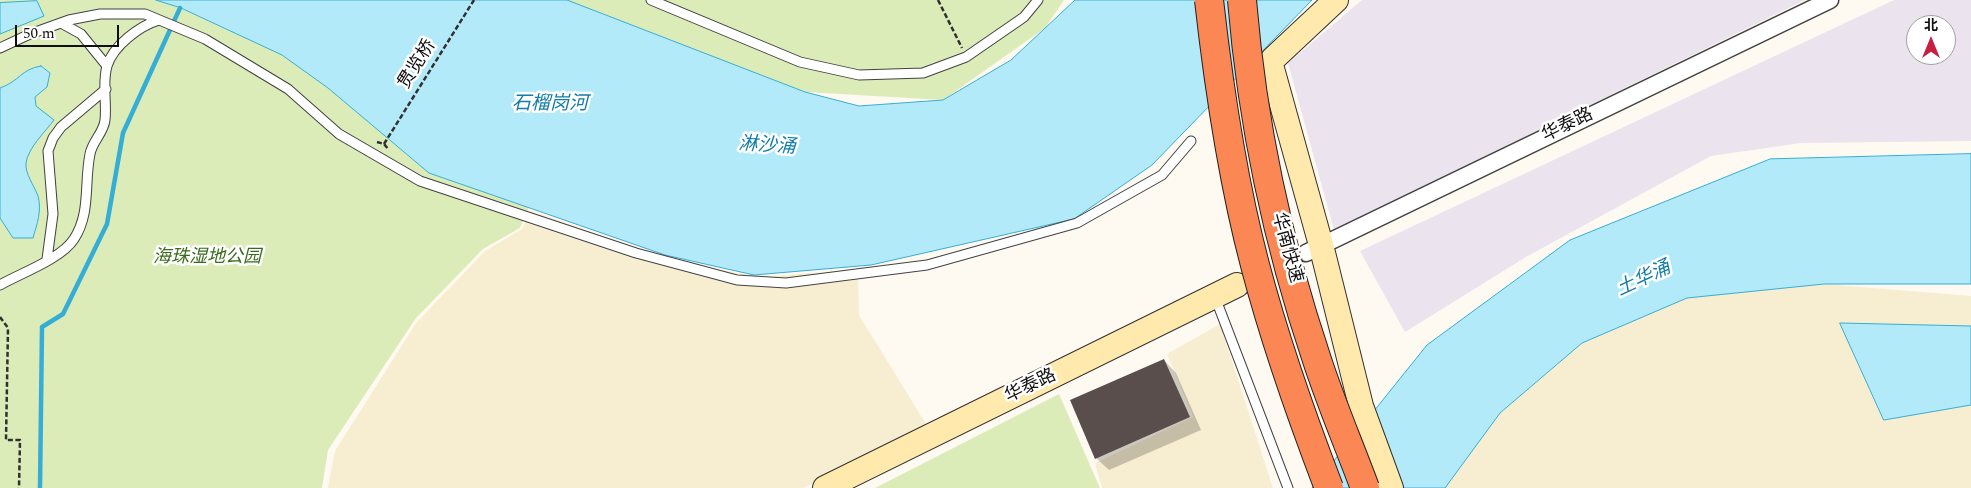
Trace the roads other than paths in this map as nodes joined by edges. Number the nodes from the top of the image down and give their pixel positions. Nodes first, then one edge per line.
1 (651, 0) edge
2 (1038, 0) edge
3 (1208, 0) edge
4 (1242, 0) edge
5 (1336, 0) edge
6 (1830, 0) edge
7 (162, 21) junction
8 (61, 23) junction
9 (0, 48) edge
10 (107, 66) junction
11 (106, 89) junction
12 (1190, 141) dead end
13 (1313, 249) junction
14 (47, 259) junction
15 (0, 285) edge
16 (1238, 285) dead end
17 (1215, 296) junction
18 (824, 488) edge
19 (1288, 488) edge
20 (1329, 488) edge
21 (1365, 488) edge
22 (1391, 488) edge

1 - 2 lane
3 - 20 highway, 华南快速, bridge
4 - 21 highway, 华南快速, bridge
5 - 13 street
6 - 13 street, 华泰路
7 - 8 lane
7 - 10 lane
7 - 12 lane
8 - 9 lane
8 - 10 lane
10 - 11 lane
11 - 14 lane
11 - 14 lane
13 - 22 street
14 - 15 lane
16 - 17 street, 华泰路
17 - 18 street, 华泰路
17 - 19 lane

